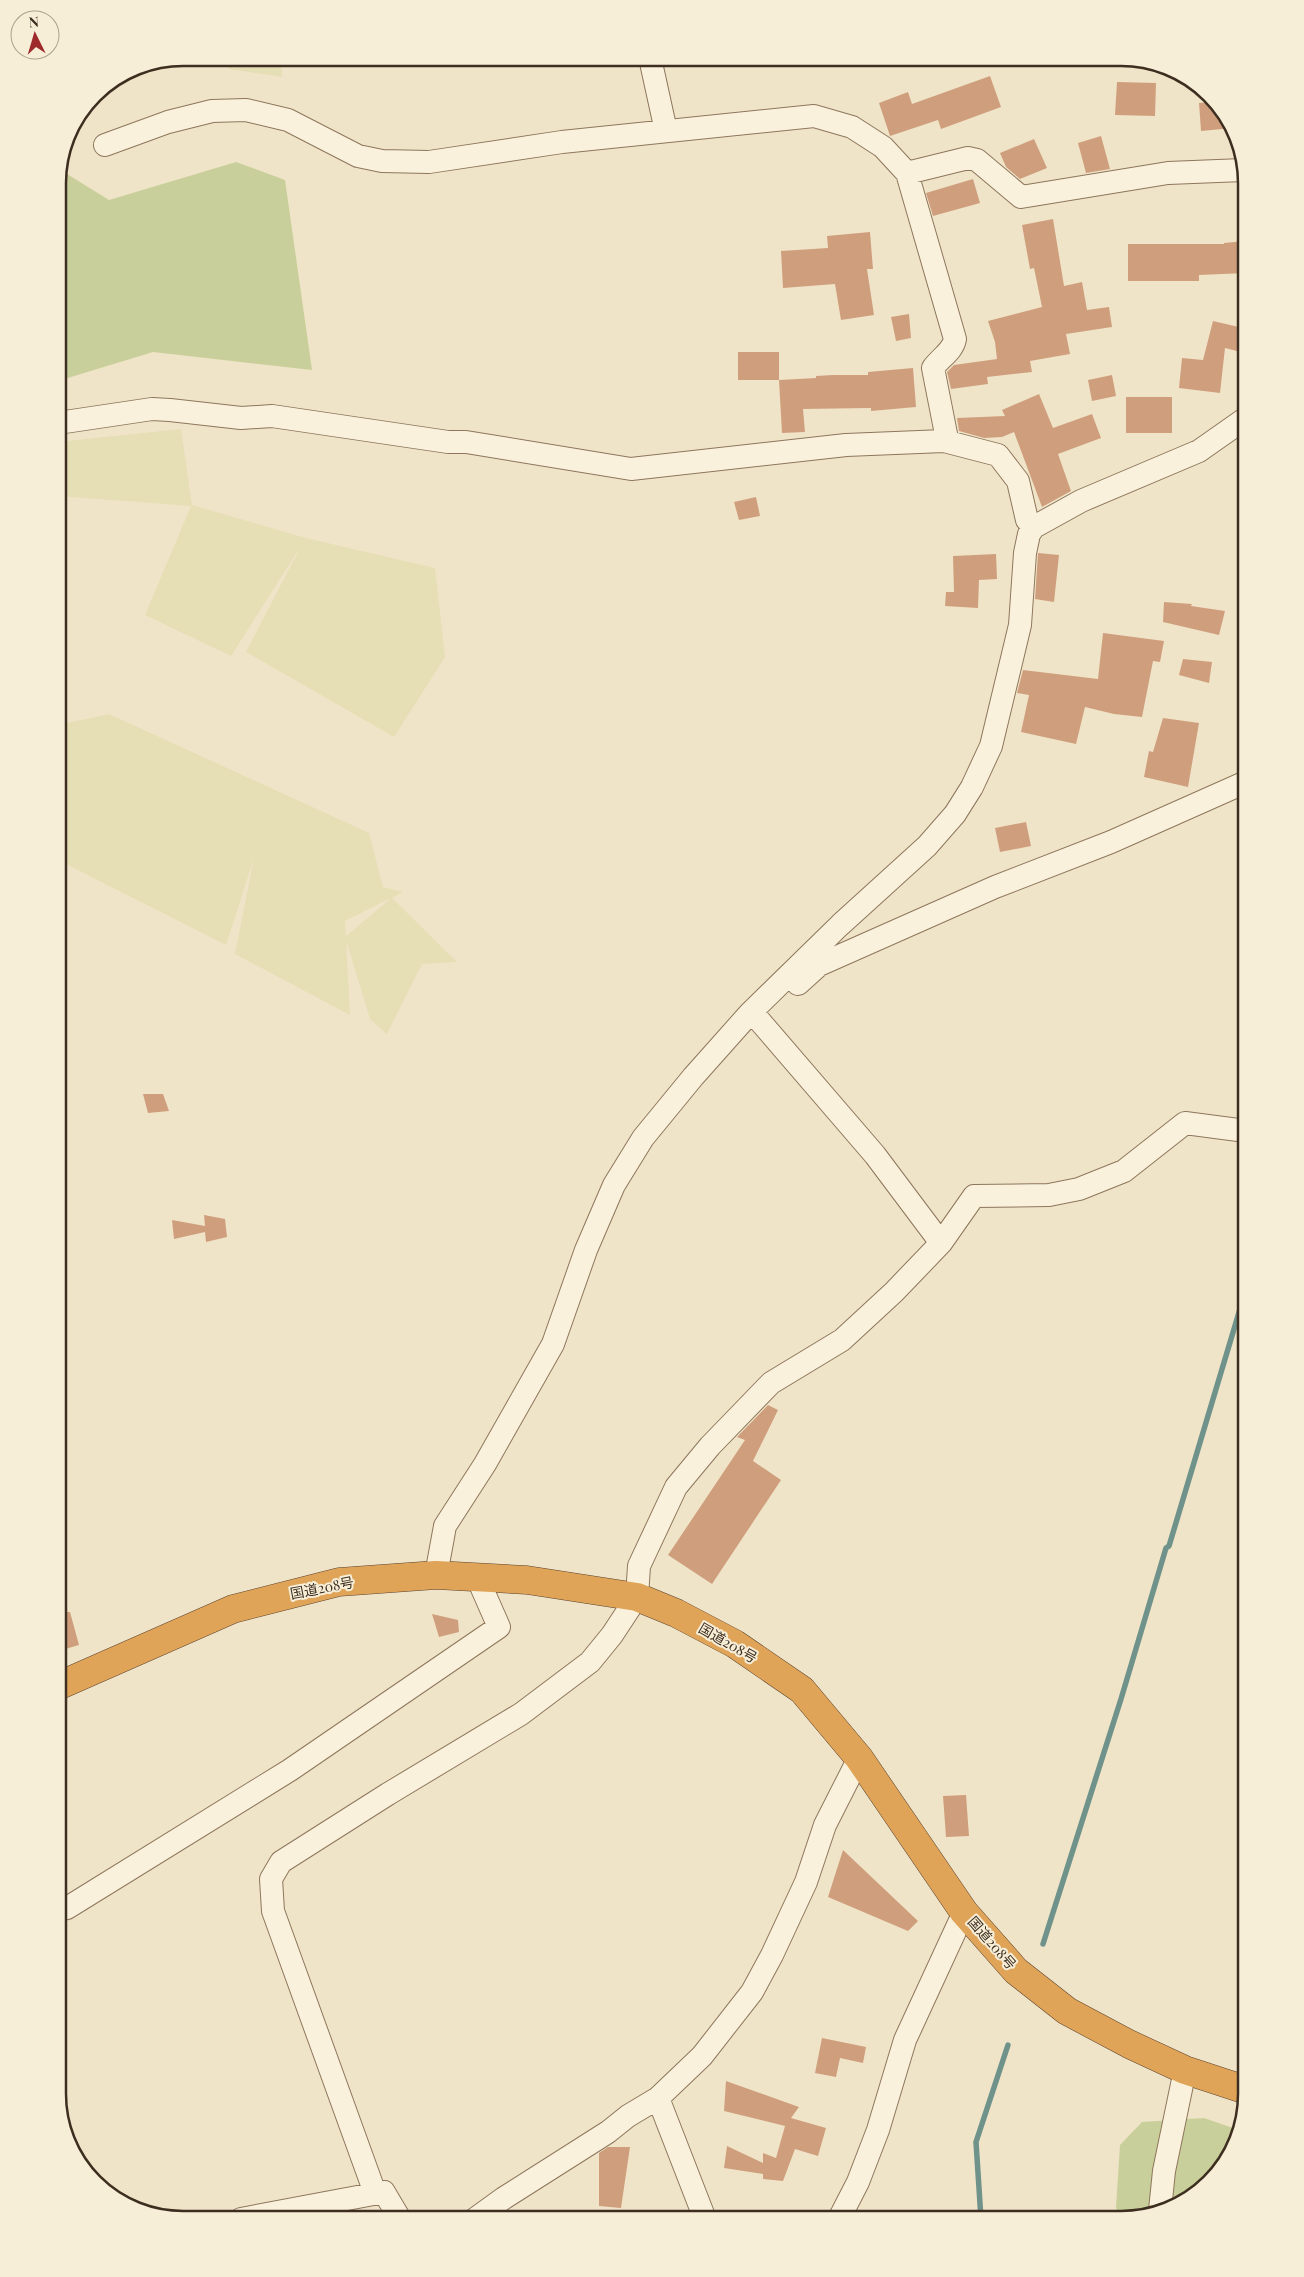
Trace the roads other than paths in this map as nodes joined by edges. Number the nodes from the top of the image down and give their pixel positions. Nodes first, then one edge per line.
1 (652, 67) edge
2 (666, 131) junction
3 (105, 145) dead end
4 (1237, 170) edge
5 (907, 173) junction
6 (67, 422) edge
7 (1238, 424) edge
8 (944, 442) junction
9 (1034, 527) junction
10 (1238, 786) edge
11 (754, 1016) junction
12 (1238, 1130) edge
13 (941, 1243) junction
14 (436, 1574) junction
15 (477, 1577) junction
16 (637, 1597) junction
17 (66, 1682) edge
18 (859, 1758) junction
19 (66, 1908) edge
20 (964, 1912) junction
21 (1184, 2070) junction
22 (1238, 2087) edge
23 (658, 2098) junction
24 (375, 2193) junction
25 (1161, 2204) edge
26 (287, 2210) edge
27 (395, 2210) edge
28 (487, 2210) edge
29 (703, 2211) edge
30 (844, 2211) edge

1 - 2 street
2 - 3 street
2 - 5 street
4 - 5 street
5 - 8 street
6 - 8 street
7 - 9 street
8 - 9 street
9 - 11 street
10 - 11 street
11 - 13 street
11 - 14 street
12 - 13 street
13 - 16 street
14 - 15 highway, 国道208号
14 - 17 highway, 国道208号
15 - 16 highway, 国道208号
15 - 19 street
16 - 18 highway, 国道208号
16 - 24 street
18 - 20 highway, 国道208号
18 - 23 street
20 - 21 highway, 国道208号
20 - 30 street
21 - 22 highway, 国道208号
21 - 25 street
23 - 28 street
23 - 29 street
24 - 26 street
24 - 27 street

